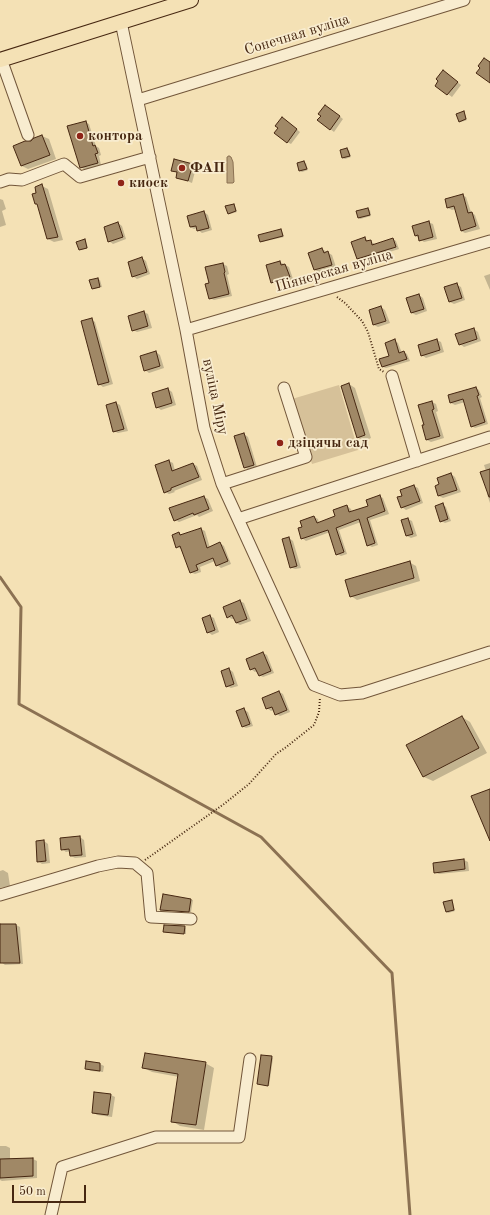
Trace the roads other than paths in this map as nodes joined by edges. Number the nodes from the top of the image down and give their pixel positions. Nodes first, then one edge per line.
1 (191, 0) edge
2 (464, 0) edge
3 (122, 22) junction
4 (1, 60) edge
5 (138, 100) junction
6 (28, 135) dead end
7 (150, 156) junction
8 (0, 182) edge
9 (490, 241) edge
10 (186, 330) junction
11 (392, 376) road end
12 (284, 388) dead end
13 (490, 437) edge
14 (416, 461) junction
15 (222, 484) junction
16 (238, 519) junction
17 (490, 652) edge
18 (0, 895) edge
19 (191, 919) dead end
20 (250, 1059) dead end
21 (50, 1215) edge

1 - 3 main road
2 - 5 street, Сонечная вуліца
3 - 4 main road
3 - 5 street, вуліца Міру
4 - 6 street
5 - 7 street, вуліца Міру
7 - 8 street
7 - 10 street, вуліца Міру
9 - 10 street, Піянерская вуліца
10 - 15 street, вуліца Міру
11 - 14 street
12 - 15 street
13 - 14 street
14 - 16 street
15 - 16 street, вуліца Міру
16 - 17 street, вуліца Міру
18 - 19 street
20 - 21 street

